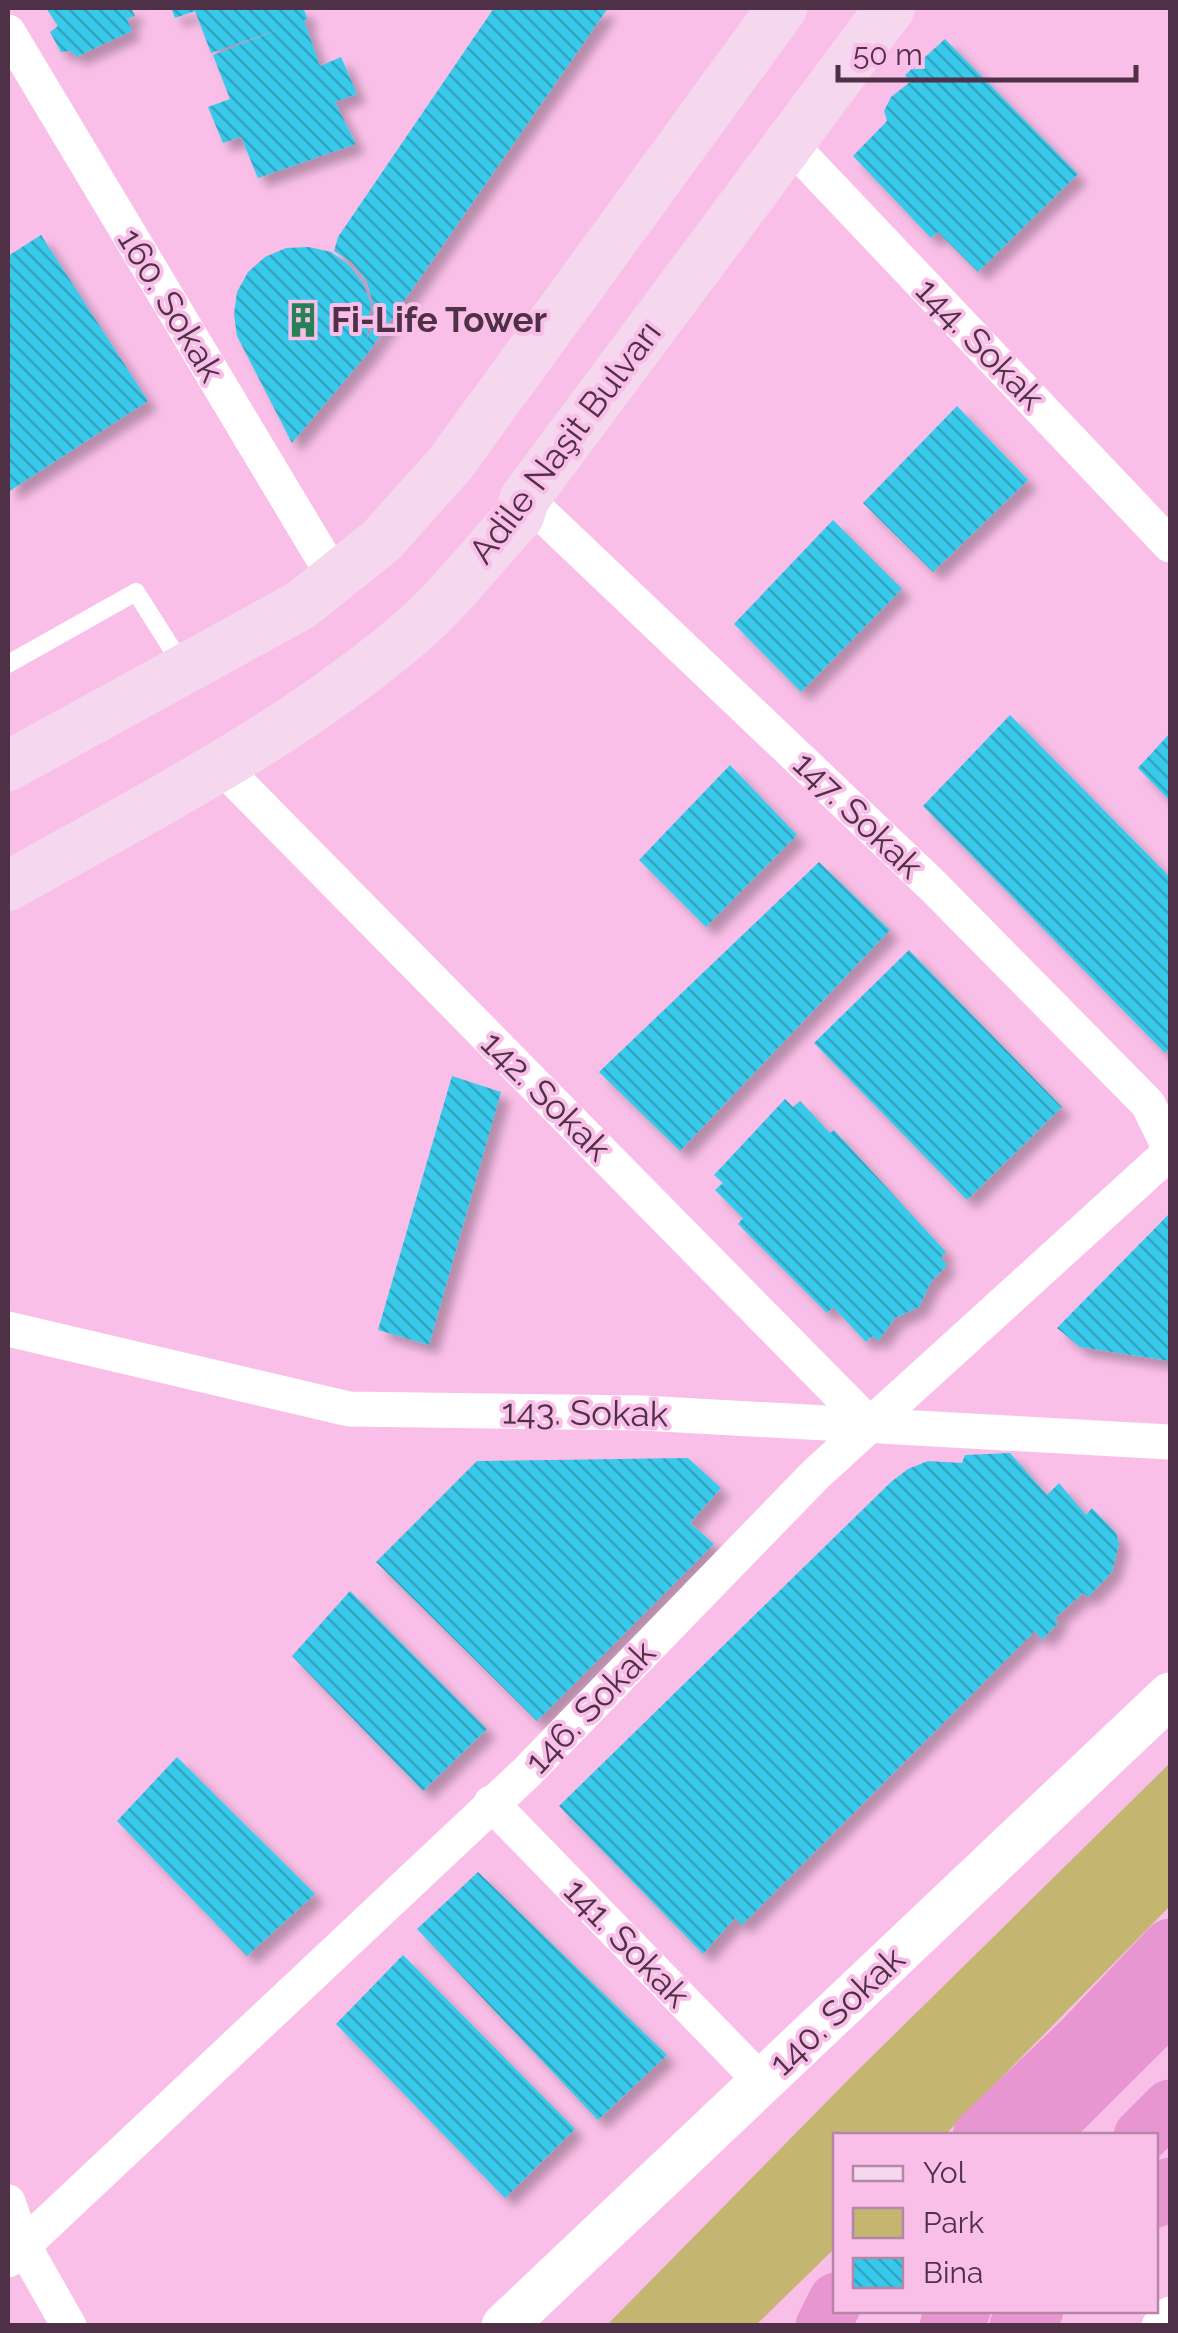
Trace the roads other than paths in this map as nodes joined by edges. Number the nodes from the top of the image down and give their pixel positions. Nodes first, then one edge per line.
1 (782, 8) edge
2 (890, 8) edge
3 (8, 32) edge
4 (790, 144) junction
5 (525, 498) junction
6 (1170, 544) edge
7 (334, 578) junction
8 (8, 664) edge
9 (184, 669) junction
10 (16, 755) edge
11 (221, 766) junction
12 (8, 886) edge
13 (1170, 1151) edge
14 (8, 1329) edge
15 (870, 1426) junction
16 (1170, 1442) edge
17 (1170, 1696) edge
18 (492, 1803) junction
19 (1170, 1946) edge
20 (1170, 2006) edge
21 (762, 2082) junction
22 (1170, 2107) edge
23 (983, 2133) edge
24 (1041, 2133) edge
25 (1144, 2133) edge
26 (8, 2202) edge
27 (15, 2253) edge
28 (1170, 2314) edge
29 (69, 2326) edge
30 (504, 2326) edge
31 (1159, 2326) edge

1 - 7 main road
2 - 4 main road, Adile Naşit Bulvarı
3 - 7 street, 160. Sokak
4 - 5 main road, Adile Naşit Bulvarı
4 - 6 street, 144. Sokak
5 - 11 main road, Adile Naşit Bulvarı
5 - 13 street, 147. Sokak
7 - 9 main road
8 - 9 lane
9 - 10 main road
11 - 12 main road, Adile Naşit Bulvarı
11 - 15 street, 142. Sokak
13 - 15 street, 146. Sokak
14 - 15 street, 143. Sokak
15 - 16 street, 143. Sokak
15 - 18 street, 146. Sokak
17 - 21 street, 140. Sokak
18 - 21 street, 141. Sokak
18 - 27 street, 146. Sokak
19 - 23 highway
20 - 24 highway
21 - 30 street, 140. Sokak
22 - 25 highway
26 - 27 street
27 - 29 street
28 - 31 street

